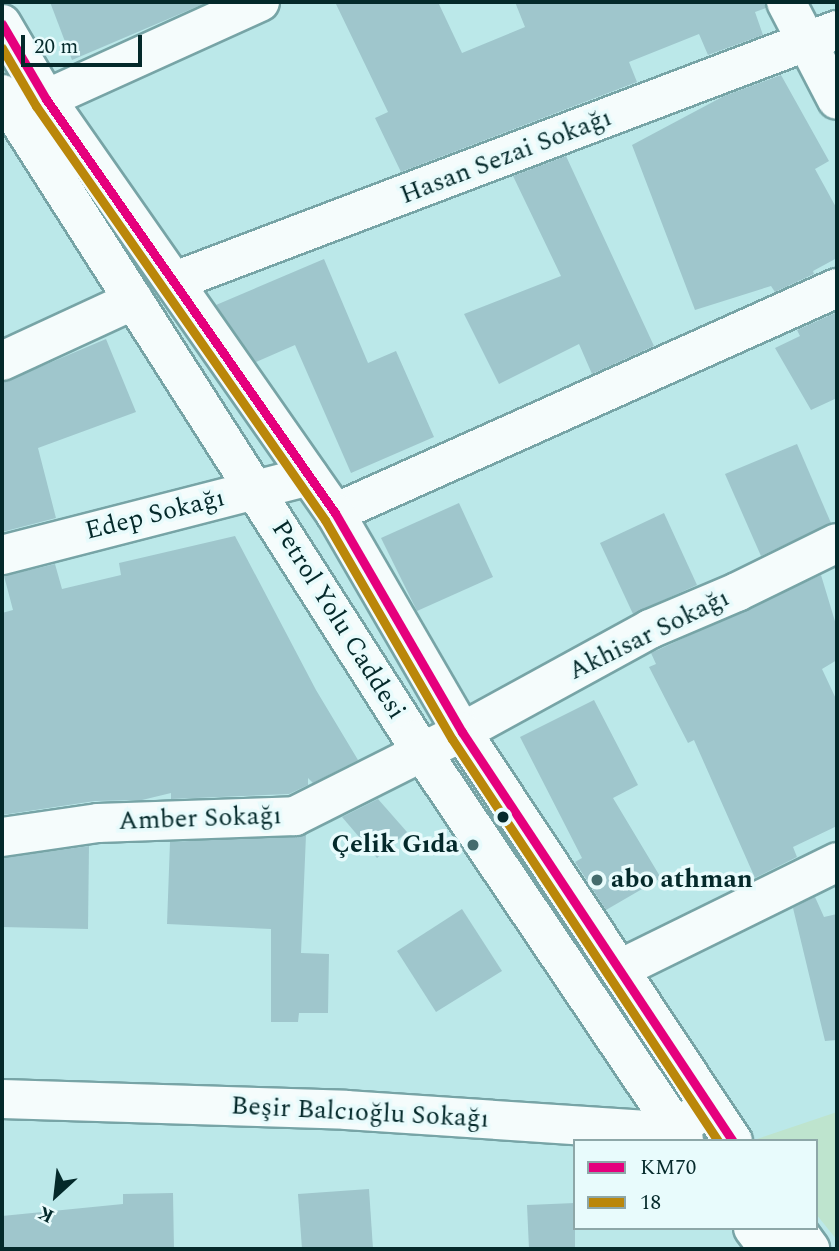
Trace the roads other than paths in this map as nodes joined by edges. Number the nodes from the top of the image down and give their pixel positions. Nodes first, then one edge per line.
1 (260, 2) edge
2 (786, 2) edge
3 (2, 24) edge
4 (822, 37) edge
5 (837, 100) edge
6 (15, 103) edge
7 (175, 281) junction
8 (837, 288) edge
9 (134, 300) junction
10 (2, 361) edge
11 (309, 476) junction
12 (255, 489) junction
13 (335, 513) junction
14 (837, 543) edge
15 (2, 555) edge
16 (463, 732) junction
17 (423, 752) junction
18 (2, 837) edge
19 (837, 862) edge
20 (620, 969) junction
21 (2, 1099) edge
22 (707, 1104) junction
23 (680, 1136) edge
24 (732, 1139) edge
25 (755, 1230) edge
26 (796, 1230) edge
27 (769, 1249) edge
28 (810, 1249) edge

1 - 6 street
2 - 4 street
3 - 6 street, Petrol Yolu Caddesi
4 - 5 street
4 - 7 street, Hasan Sezai Sokağı
6 - 7 street, Petrol Yolu Caddesi
6 - 9 street, Petrol Yolu Caddesi
7 - 11 street, Petrol Yolu Caddesi
8 - 13 street
9 - 10 street
9 - 12 street, Petrol Yolu Caddesi
11 - 12 street, Edep Sokağı
11 - 13 street, Petrol Yolu Caddesi
12 - 15 street, Edep Sokağı
12 - 17 street, Petrol Yolu Caddesi
13 - 16 street, Petrol Yolu Caddesi
14 - 16 street, Akhisar Sokağı
16 - 17 street, Amber Sokağı
16 - 20 street, Petrol Yolu Caddesi
17 - 18 street, Amber Sokağı
17 - 23 street, Petrol Yolu Caddesi
19 - 20 street
20 - 22 street, Petrol Yolu Caddesi
21 - 23 street, Beşir Balcıoğlu Sokağı
22 - 23 street
22 - 24 street, Petrol Yolu Caddesi
25 - 27 street
26 - 28 street

